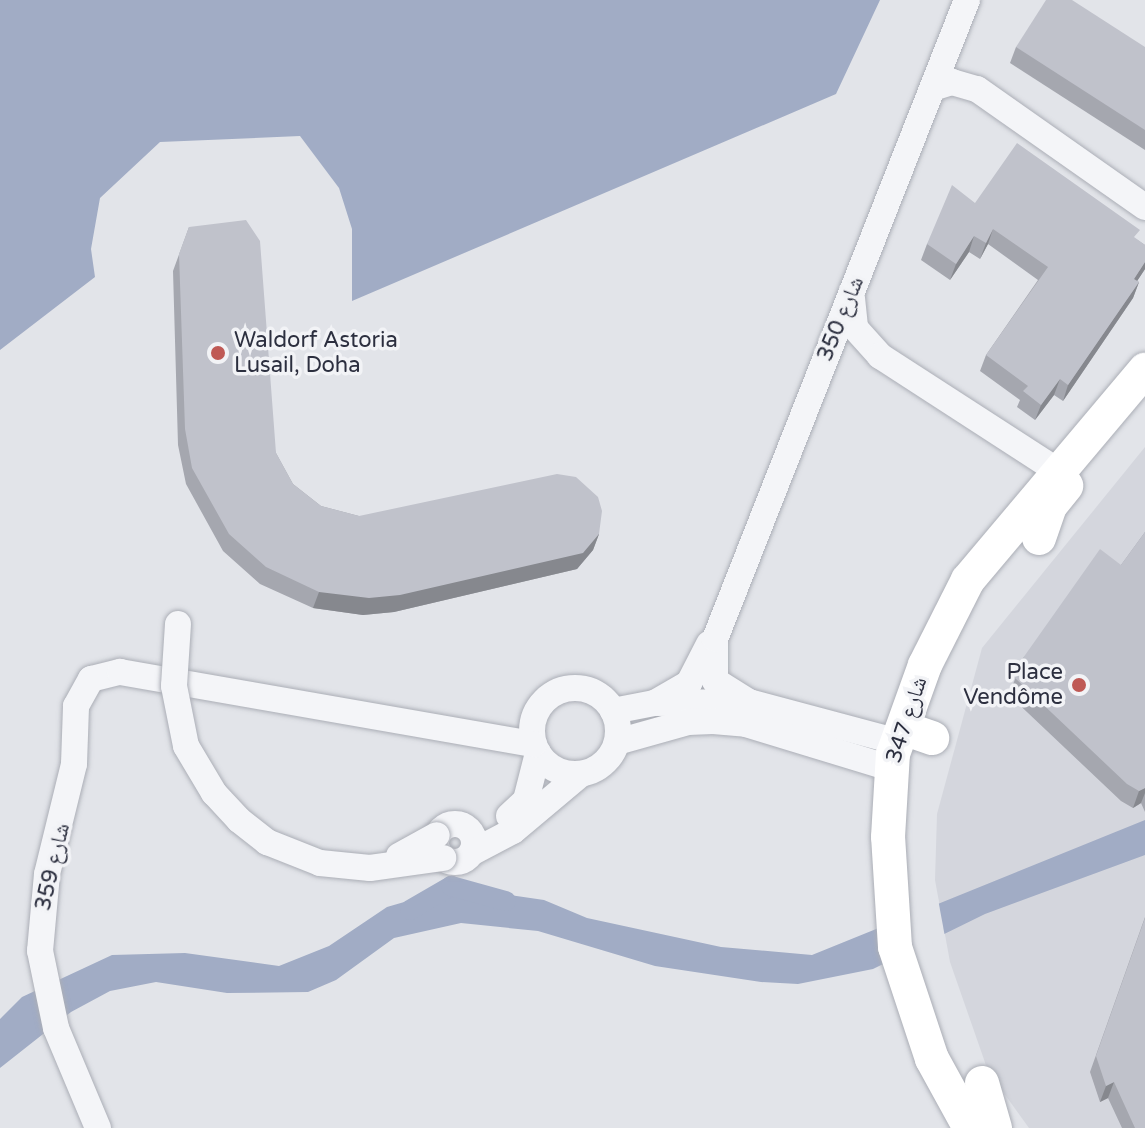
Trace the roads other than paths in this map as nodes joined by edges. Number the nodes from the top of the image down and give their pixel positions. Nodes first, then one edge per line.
1 (967, 0) edge
2 (933, 88) junction
3 (1145, 207) edge
4 (852, 292) junction
5 (880, 356) junction
6 (1145, 373) edge
7 (814, 384) junction
8 (1058, 471) junction
9 (1039, 538) dead end
10 (183, 625) dead end
11 (715, 639) junction
12 (749, 702) junction
13 (654, 703) junction
14 (613, 711) junction
15 (617, 742) junction
16 (906, 744) junction
17 (536, 748) junction
18 (581, 774) junction
19 (472, 841) junction
20 (982, 1083) dead end
21 (98, 1128) edge
22 (970, 1128) edge
23 (995, 1128) edge

1 - 2 street, شارع 350
2 - 3 street
2 - 4 street, شارع 350
4 - 5 street
4 - 7 street, شارع 350
5 - 7 street
5 - 8 street
6 - 8 main road, شارع 347
6 - 9 main road
7 - 11 street, شارع 350
8 - 16 main road, شارع 347
10 - 19 street, bridge
11 - 12 street
11 - 13 street
12 - 13 street
12 - 16 street
13 - 14 street
14 - 15 street
14 - 17 street
15 - 16 street
15 - 18 street
16 - 22 main road, شارع 347
17 - 18 street
17 - 19 street
17 - 21 street, شارع 359
18 - 19 street
20 - 23 main road

